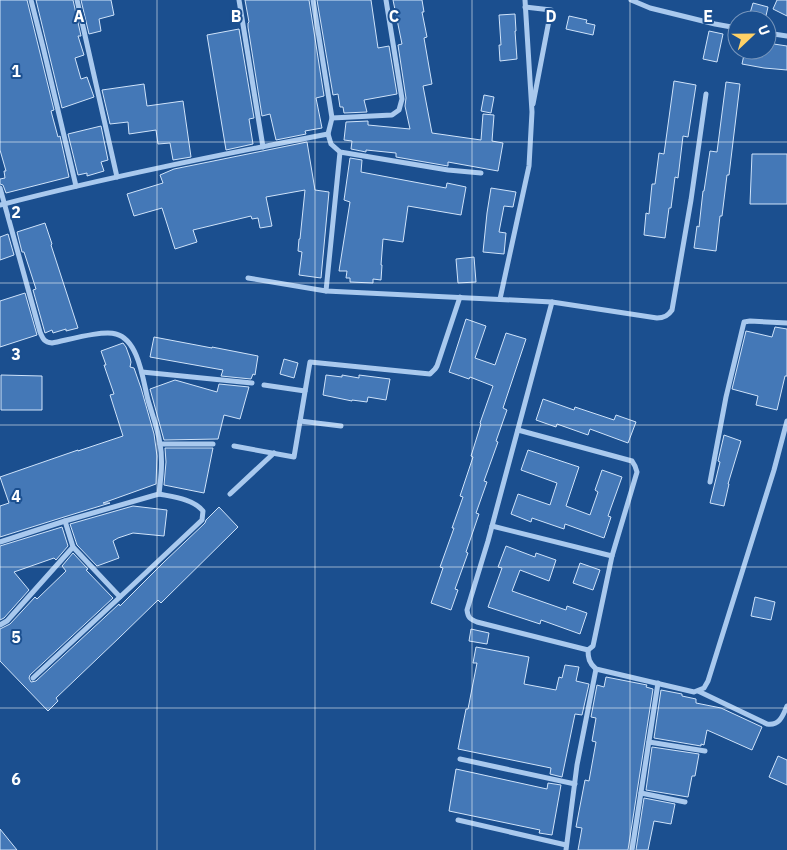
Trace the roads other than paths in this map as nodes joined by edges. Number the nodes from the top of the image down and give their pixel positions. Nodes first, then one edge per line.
1 (31, 0) edge
2 (76, 0) edge
3 (239, 0) edge
4 (313, 0) edge
5 (386, 0) edge
6 (525, 0) edge
7 (631, 0) edge
8 (525, 7) junction
9 (727, 26) edge
10 (706, 94) dead end
11 (532, 112) junction
12 (332, 118) junction
13 (328, 134) junction
14 (263, 147) junction
15 (340, 152) junction
16 (481, 174) dead end
17 (117, 177) junction
18 (76, 186) junction
19 (0, 188) edge
20 (2, 204) edge
21 (248, 278) dead end
22 (326, 291) junction
23 (460, 297) junction
24 (500, 299) junction
25 (552, 302) junction
26 (787, 323) edge
27 (142, 372) junction
28 (252, 383) dead end
29 (264, 385) dead end
30 (305, 391) junction
31 (300, 421) junction
32 (787, 421) edge
33 (341, 426) dead end
34 (518, 430) junction
35 (160, 444) junction
36 (213, 444) dead end
37 (234, 446) dead end
38 (274, 453) junction
39 (710, 482) dead end
40 (159, 494) junction
41 (230, 494) dead end
42 (65, 522) junction
43 (492, 526) junction
44 (0, 542) edge
45 (73, 547) junction
46 (612, 556) junction
47 (120, 597) junction
48 (0, 624) edge
49 (588, 650) junction
50 (596, 669) junction
51 (33, 678) dead end
52 (658, 682) junction
53 (698, 691) junction
54 (787, 706) edge
55 (649, 742) junction
56 (705, 750) dead end
57 (460, 759) dead end
58 (575, 784) junction
59 (641, 793) junction
60 (685, 802) dead end
61 (458, 820) dead end
62 (566, 848) edge
63 (632, 850) edge

1 - 18 street
2 - 17 street
3 - 14 street
4 - 12 street
5 - 12 street
6 - 8 street
7 - 9 street
8 - 11 street
8 - 11 street
10 - 25 street
11 - 24 street
12 - 13 street
13 - 14 street
13 - 15 street
14 - 17 street
15 - 16 street
15 - 22 street
17 - 18 street
18 - 20 street
19 - 20 street
20 - 27 street
21 - 22 street
22 - 23 street
23 - 24 street
23 - 30 street
24 - 25 street
25 - 34 street
26 - 39 street
27 - 28 street
27 - 35 street
29 - 30 street
30 - 31 street
31 - 33 street
31 - 38 street
32 - 53 street
34 - 43 street
34 - 46 street
35 - 36 street
35 - 40 street
37 - 38 street
38 - 41 street
40 - 42 street
40 - 47 street
42 - 44 street
42 - 45 street
43 - 46 street
43 - 49 street
45 - 47 street
45 - 48 street
46 - 49 street
47 - 51 street
49 - 50 street
50 - 52 street
50 - 58 street
52 - 53 street
52 - 55 street
53 - 54 street
55 - 56 street
55 - 59 street
57 - 58 street
58 - 62 street
59 - 60 street
59 - 63 street
61 - 62 street

